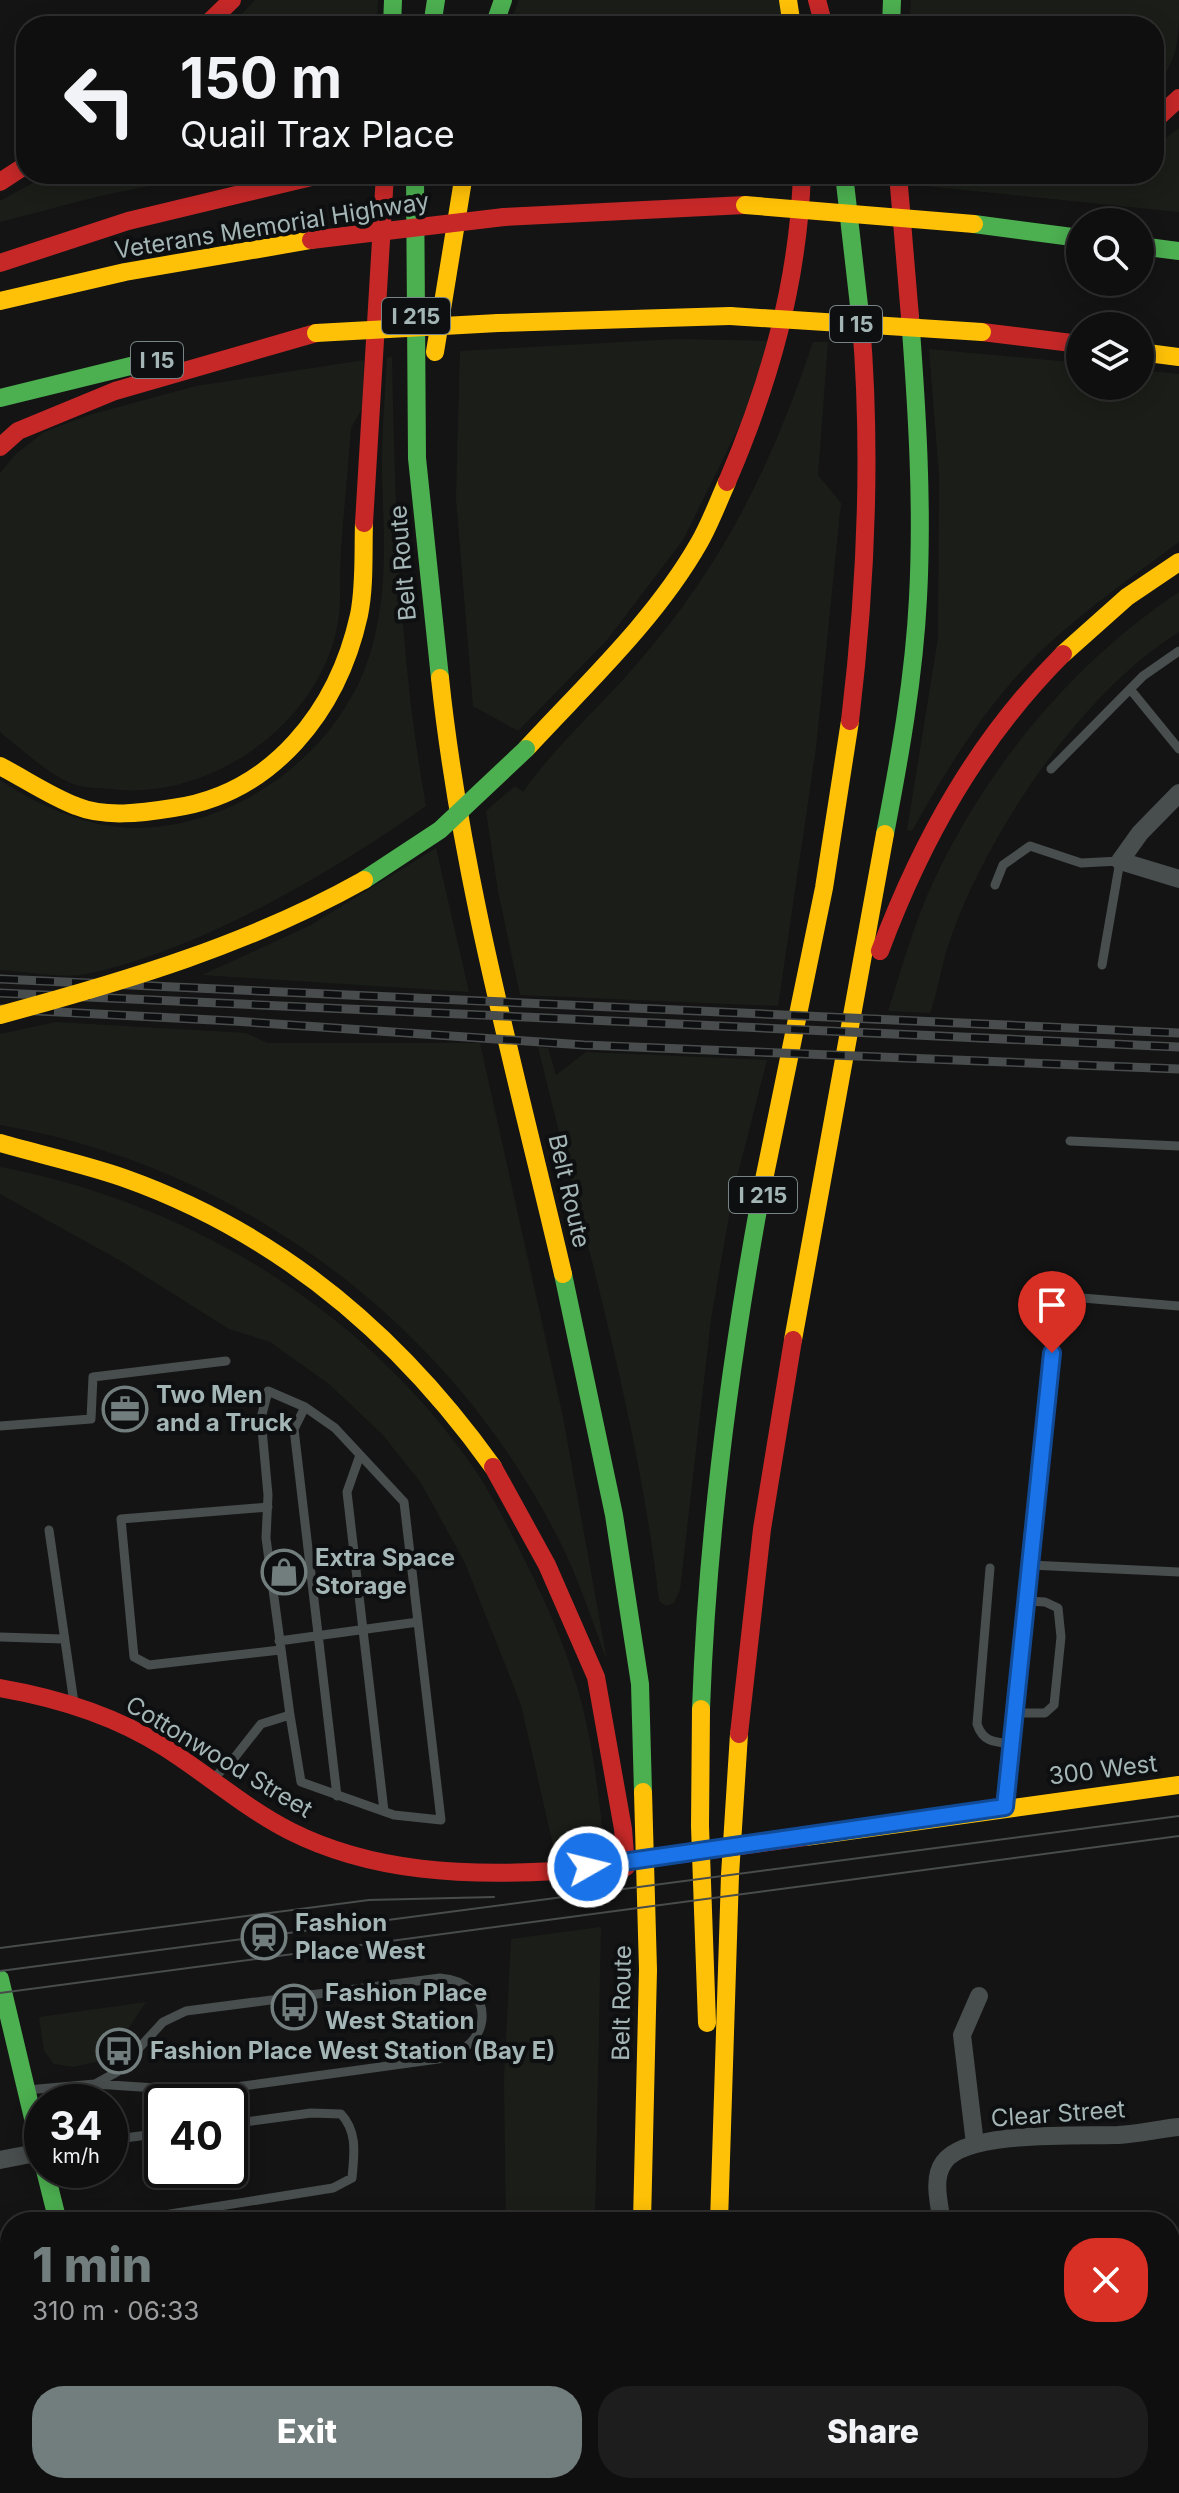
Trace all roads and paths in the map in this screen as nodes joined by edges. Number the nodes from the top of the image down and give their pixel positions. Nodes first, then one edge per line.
1 (232, 0) edge
2 (215, 16) edge
3 (1179, 98) edge
4 (1164, 112) edge
5 (282, 184) edge
6 (384, 184) edge
7 (415, 184) edge
8 (462, 184) edge
9 (802, 184) edge
10 (845, 184) edge
11 (899, 184) edge
12 (1066, 236) edge
13 (1154, 248) edge
14 (1179, 251) edge
15 (0, 263) edge
16 (0, 301) edge
17 (316, 333) junction
18 (1066, 342) edge
19 (1154, 354) edge
20 (1179, 357) edge
21 (0, 398) edge
22 (0, 447) edge
23 (417, 458) junction
24 (1179, 562) edge
25 (1179, 651) edge
26 (1130, 689) junction
27 (1179, 749) edge
28 (0, 766) edge
29 (1051, 769) dead end
30 (1179, 793) edge
31 (1120, 861) junction
32 (1179, 879) edge
33 (995, 885) dead end
34 (1102, 965) dead end
35 (0, 1015) edge
36 (1070, 1141) dead end
37 (0, 1143) edge
38 (1179, 1146) edge
39 (822, 1187) junction
40 (1070, 1297) dead end
41 (1179, 1306) edge
42 (1052, 1353) dead end
43 (226, 1361) dead end
44 (305, 1407) junction
45 (0, 1426) edge
46 (360, 1455) junction
47 (268, 1507) junction
48 (49, 1530) dead end
49 (1030, 1565) junction
50 (990, 1568) dead end
51 (1179, 1572) edge
52 (1027, 1601) junction
53 (418, 1622) junction
54 (363, 1630) junction
55 (318, 1636) junction
56 (0, 1637) edge
57 (63, 1639) junction
58 (280, 1646) junction
59 (0, 1688) edge
60 (74, 1706) junction
61 (1015, 1713) junction
62 (290, 1715) junction
63 (1012, 1744) junction
64 (211, 1781) junction
65 (1179, 1785) edge
66 (337, 1796) junction
67 (1005, 1807) junction
68 (384, 1811) junction
69 (557, 1871) joint
70 (0, 1979) edge
71 (979, 1996) dead end
72 (26, 2084) edge
73 (95, 2084) joint
74 (248, 2122) edge
75 (1179, 2127) edge
76 (644, 2135) junction
77 (975, 2144) junction
78 (24, 2156) edge
79 (0, 2160) edge
80 (50, 2188) edge
81 (56, 2212) edge
82 (183, 2212) edge
83 (642, 2212) edge
84 (716, 2212) edge
85 (716, 2212) edge
86 (941, 2212) edge

1 - 2 main road
3 - 4 main road
5 - 15 main road
6 - 28 main road
7 - 23 main road, Belt Route / I 215
8 - 23 main road
9 - 35 main road, bridge
10 - 84 main road, I 215
11 - 39 main road
12 - 16 main road, Veterans Memorial Highway, bridge
13 - 14 main road
17 - 18 main road, I 15, bridge
17 - 21 main road, I 15
17 - 22 main road
19 - 20 main road
23 - 76 main road, Belt Route / I 215
24 - 39 main road
25 - 26 lane
26 - 27 lane
26 - 29 lane
30 - 31 street
31 - 32 street
31 - 33 lane
31 - 34 lane
36 - 38 lane
37 - 76 main road
39 - 85 main road
40 - 41 lane
42 - 49 street
43 - 45 lane
44 - 46 lane
44 - 47 lane
44 - 55 lane
46 - 53 lane
46 - 54 lane
47 - 58 lane
47 - 58 lane
48 - 57 lane
49 - 51 lane
49 - 52 street
50 - 63 lane
52 - 61 street
52 - 61 lane
53 - 54 lane
53 - 68 lane
54 - 55 lane
54 - 68 lane
55 - 58 lane
55 - 66 lane
56 - 57 lane
57 - 60 lane
58 - 62 lane
59 - 60 main road, Cottonwood Street
60 - 64 main road, Cottonwood Street
61 - 63 street
62 - 64 lane
62 - 66 lane
63 - 67 street
64 - 69 main road, Cottonwood Street
65 - 67 main road, 300 West
66 - 68 lane
67 - 69 main road, 300 West, bridge
70 - 72 main road
71 - 77 street
73 - 73 lane
74 - 82 lane
75 - 77 street, Clear Street
76 - 83 main road, Belt Route / I 215
77 - 86 street, Clear Street
78 - 79 street
80 - 81 main road

